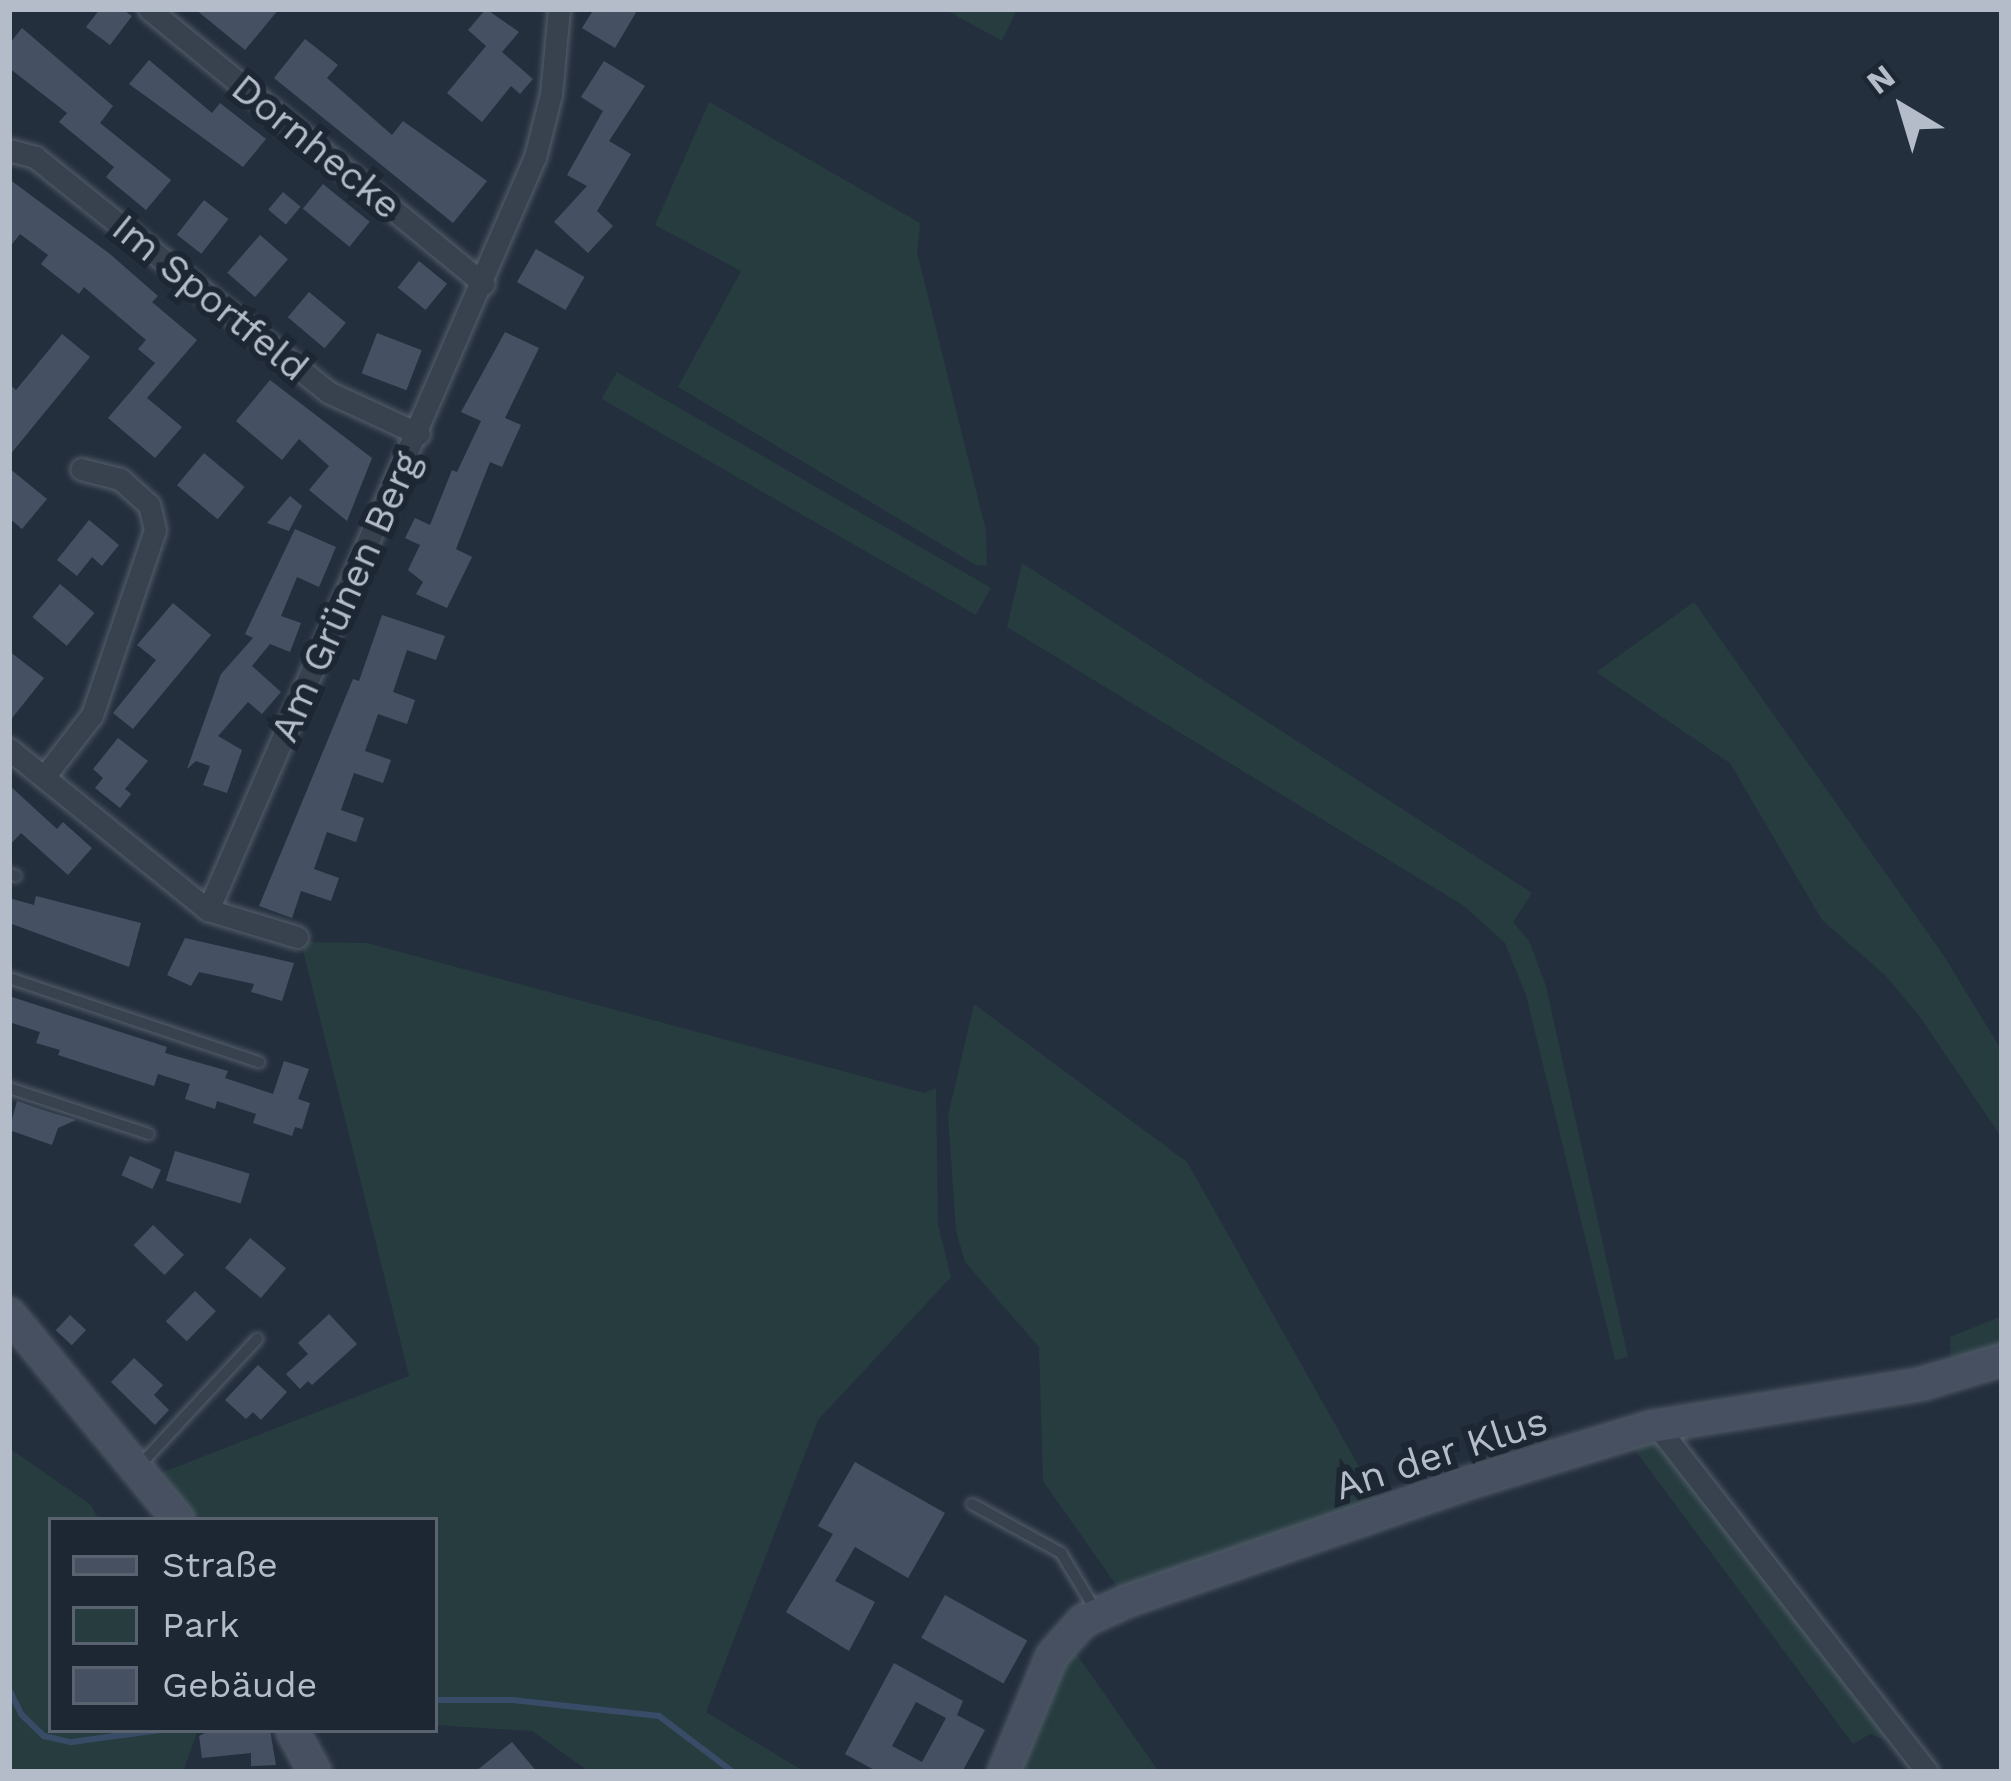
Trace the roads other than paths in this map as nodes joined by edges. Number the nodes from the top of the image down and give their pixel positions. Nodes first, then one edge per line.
1 (148, 9) edge
2 (559, 9) edge
3 (9, 150) edge
4 (484, 284) junction
5 (419, 434) junction
6 (81, 469) dead end
7 (9, 748) edge
8 (44, 777) junction
9 (208, 910) junction
10 (297, 937) dead end
11 (9, 978) edge
12 (259, 1062) dead end
13 (9, 1088) edge
14 (149, 1134) dead end
15 (9, 1314) edge
16 (257, 1339) dead end
17 (2002, 1360) edge
18 (1658, 1426) junction
19 (139, 1466) junction
20 (972, 1504) dead end
21 (177, 1517) edge
22 (1097, 1613) junction
23 (294, 1733) edge
24 (315, 1772) edge
25 (1004, 1772) edge
26 (1927, 1772) edge

1 - 4 street, Dornhecke
2 - 4 street, Am Grünen Berg
3 - 5 street, Im Sportfeld
4 - 5 street, Am Grünen Berg
5 - 9 street, Am Grünen Berg
6 - 8 street
7 - 8 street
8 - 9 street
9 - 10 street
11 - 12 lane
13 - 14 lane
15 - 19 street
16 - 19 lane
17 - 18 street, An der Klus
18 - 22 street, An der Klus
18 - 26 street
19 - 21 street
20 - 22 lane
22 - 25 street, An der Klus
23 - 24 street

